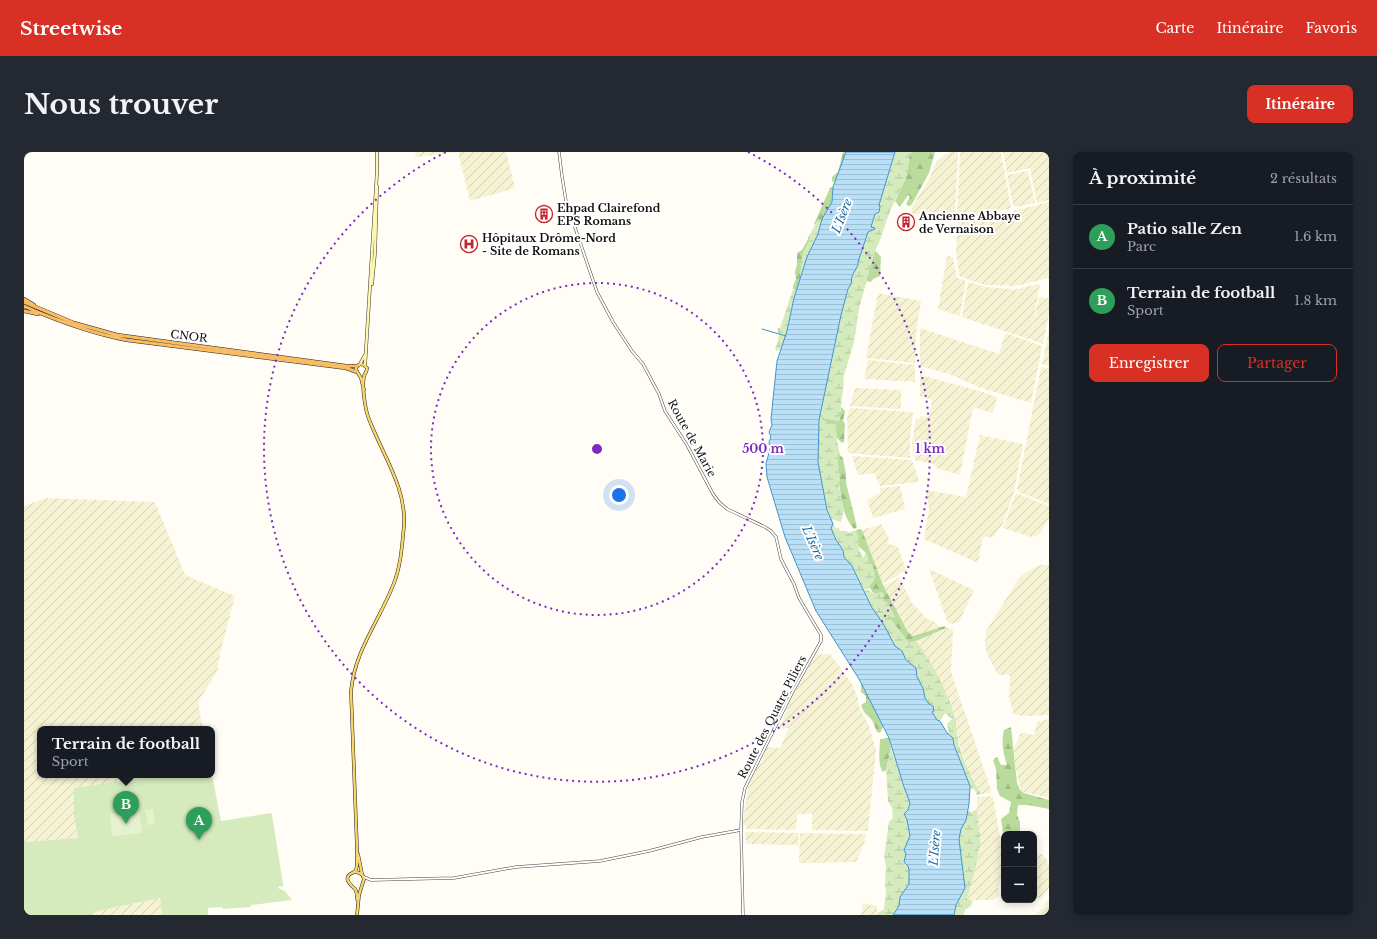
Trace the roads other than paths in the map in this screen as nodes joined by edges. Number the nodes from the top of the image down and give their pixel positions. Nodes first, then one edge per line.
1 (377, 152) edge
2 (559, 152) edge
3 (377, 172) junction
4 (24, 299) edge
5 (369, 301) junction
6 (24, 302) edge
7 (24, 306) edge
8 (24, 311) edge
9 (54, 315) junction
10 (66, 324) junction
11 (366, 349) junction
12 (359, 365) junction
13 (365, 366) junction
14 (358, 373) junction
15 (364, 374) junction
16 (364, 390) junction
17 (821, 637) joint
18 (741, 830) junction
19 (357, 848) junction
20 (355, 872) junction
21 (362, 874) junction
22 (364, 878) junction
23 (371, 880) junction
24 (364, 883) junction
25 (361, 886) junction
26 (353, 887) junction
27 (358, 903) junction
28 (357, 915) edge
29 (743, 915) edge

1 - 3 main road
2 - 17 street, Route de Marie
3 - 5 main road
3 - 5 main road
4 - 9 highway
5 - 11 main road
6 - 9 highway, CNOR
7 - 10 highway, CNOR
8 - 10 highway
9 - 12 highway, CNOR
10 - 14 highway, CNOR
11 - 12 main road
11 - 13 main road
12 - 13 main road
12 - 14 main road
13 - 15 main road
14 - 15 main road
14 - 16 main road
15 - 16 main road
16 - 19 main road
17 - 18 street, Route des Quatre Piliers
18 - 23 street
18 - 29 street, Route des Quatre Piliers
19 - 20 main road
19 - 21 main road
20 - 21 main road
20 - 26 main road
21 - 22 main road
22 - 23 street
22 - 24 main road
23 - 24 street
24 - 25 main road
25 - 26 main road
25 - 27 main road
26 - 27 main road
27 - 28 main road

